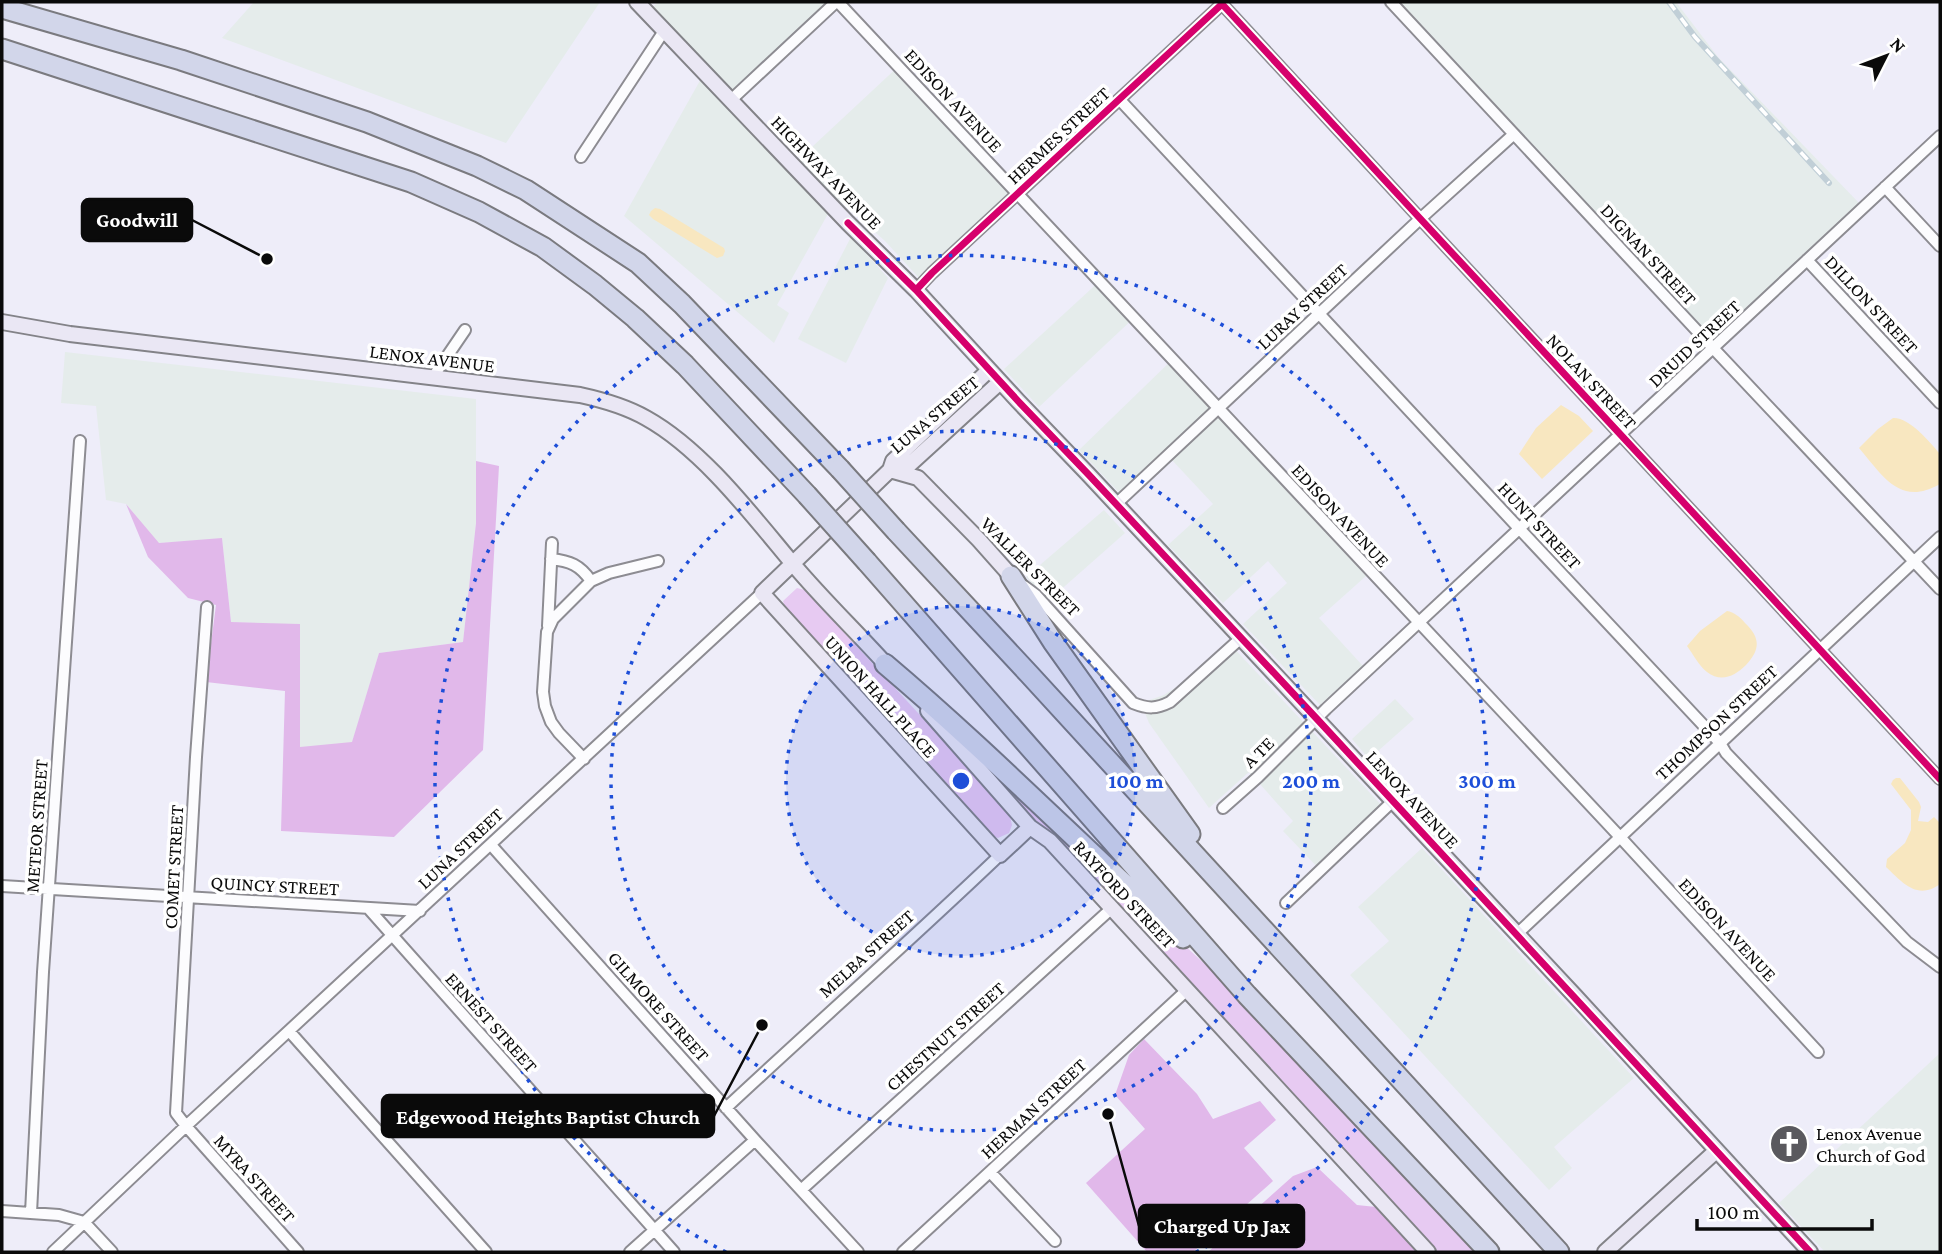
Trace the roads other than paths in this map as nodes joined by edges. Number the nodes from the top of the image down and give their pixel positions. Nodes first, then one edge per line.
1 (636, 2) edge
2 (837, 2) edge
3 (1391, 2) edge
4 (1222, 4) joint
5 (2, 8) edge
6 (664, 31) junction
7 (2, 48) edge
8 (731, 100) junction
9 (1120, 100) junction
10 (1514, 134) junction
11 (1940, 136) edge
12 (581, 157) dead end
13 (1885, 187) junction
14 (1018, 194) junction
15 (1420, 219) junction
16 (1940, 246) edge
17 (1807, 260) junction
18 (916, 290) junction
19 (1320, 314) junction
20 (2, 321) edge
21 (465, 330) dead end
22 (1713, 348) junction
23 (989, 370) junction
24 (433, 377) junction
25 (1000, 382) junction
26 (1940, 403) edge
27 (1217, 408) junction
28 (1621, 435) junction
29 (80, 441) dead end
30 (891, 470) junction
31 (1115, 505) junction
32 (1519, 530) junction
33 (1940, 537) edge
34 (552, 543) dead end
35 (551, 559) junction
36 (658, 561) dead end
37 (1914, 561) junction
38 (793, 564) junction
39 (1011, 576) junction
40 (591, 581) junction
41 (1940, 589) edge
42 (762, 593) junction
43 (207, 607) dead end
44 (1419, 623) junction
45 (547, 632) junction
46 (1241, 638) junction
47 (1820, 650) junction
48 (886, 664) junction
49 (1317, 719) junction
50 (1720, 743) junction
51 (584, 759) junction
52 (1940, 779) edge
53 (1393, 801) junction
54 (1223, 808) dead end
55 (1030, 827) junction
56 (1620, 837) junction
57 (491, 845) junction
58 (1000, 855) junction
59 (2, 886) edge
60 (49, 888) junction
61 (189, 897) junction
62 (1286, 903) dead end
63 (368, 908) junction
64 (1112, 908) junction
65 (420, 911) junction
66 (1517, 934) junction
67 (392, 936) junction
68 (1940, 967) edge
69 (1315, 986) junction
70 (1187, 990) junction
71 (1247, 995) junction
72 (289, 1031) junction
73 (1818, 1052) dead end
74 (726, 1108) junction
75 (186, 1126) junction
76 (755, 1140) junction
77 (1716, 1151) junction
78 (990, 1172) junction
79 (801, 1190) junction
80 (2, 1211) edge
81 (31, 1213) junction
82 (84, 1222) junction
83 (654, 1230) junction
84 (1055, 1241) dead end
85 (1613, 1250) edge
86 (54, 1252) edge
87 (111, 1252) edge
88 (298, 1252) edge
89 (486, 1252) edge
90 (630, 1252) edge
91 (674, 1252) edge
92 (858, 1252) edge
93 (903, 1252) edge
94 (1428, 1252) edge
95 (1489, 1252) edge
96 (1559, 1252) edge
97 (1810, 1252) edge

1 - 6 street, HIGHWAY AVENUE
2 - 8 street
2 - 14 street, EDISON AVENUE
3 - 10 street, DIGNAN STREET
4 - 9 street, HERMES STREET
4 - 15 street, NOLAN STREET
5 - 69 highway, bridge
6 - 8 street, HIGHWAY AVENUE
6 - 12 street
7 - 71 highway, bridge
8 - 18 street, HIGHWAY AVENUE
9 - 14 street, HERMES STREET
9 - 19 street, HUNT STREET
10 - 15 street, LURAY STREET
10 - 22 street, DIGNAN STREET
11 - 13 street, DRUID STREET
13 - 16 street
13 - 17 street, DRUID STREET
14 - 18 street, HERMES STREET
14 - 27 street, EDISON AVENUE
15 - 19 street, LURAY STREET
15 - 28 street, NOLAN STREET
17 - 22 street, DRUID STREET
17 - 26 street, DILLON STREET
18 - 23 street, HIGHWAY AVENUE
19 - 27 street, LURAY STREET
19 - 32 street, HUNT STREET
20 - 24 street, LENOX AVENUE
21 - 24 street
22 - 28 street, DRUID STREET
22 - 37 street, DIGNAN STREET
23 - 25 street, LENOX AVENUE
23 - 30 street, LUNA STREET
24 - 38 street, LENOX AVENUE
25 - 30 street, LUNA STREET
25 - 31 street, LENOX AVENUE
27 - 31 street, LURAY STREET
27 - 44 street, EDISON AVENUE
28 - 32 street, DRUID STREET
28 - 47 street, NOLAN STREET
29 - 60 street, METEOR STREET
30 - 38 street, LUNA STREET
30 - 39 street, WALLER STREET
31 - 46 street, LENOX AVENUE
32 - 44 street, DRUID STREET
32 - 50 street, HUNT STREET
33 - 37 street, THOMPSON STREET
34 - 35 street
35 - 40 street
35 - 45 street
36 - 40 street
37 - 41 street, DIGNAN STREET
37 - 47 street, THOMPSON STREET
38 - 42 street, LUNA STREET
38 - 48 street, RAYFORD STREET
39 - 46 street, WALLER STREET
39 - 69 highway
40 - 45 street
42 - 51 street, LUNA STREET
42 - 58 street, UNION HALL PLACE
43 - 61 street, COMET STREET
44 - 49 street, DRUID STREET
44 - 56 street, EDISON AVENUE
45 - 51 street
46 - 49 street, LENOX AVENUE
47 - 50 street, THOMPSON STREET
47 - 52 street, NOLAN STREET
48 - 55 street, RAYFORD STREET
48 - 71 highway
49 - 53 street, LENOX AVENUE
49 - 54 street, A TE
50 - 56 street, THOMPSON STREET
50 - 68 street, HUNT STREET
51 - 57 street, LUNA STREET
53 - 62 street
53 - 66 street, LENOX AVENUE
55 - 58 street, MELBA STREET
55 - 64 street, RAYFORD STREET
56 - 66 street, THOMPSON STREET
56 - 73 street, EDISON AVENUE
57 - 65 street, LUNA STREET
57 - 74 street, GILMORE STREET
58 - 74 street, MELBA STREET
59 - 60 street, QUINCY STREET
60 - 61 street, QUINCY STREET
60 - 81 street, METEOR STREET
61 - 63 street, QUINCY STREET
61 - 75 street, COMET STREET
63 - 65 street, QUINCY STREET
63 - 67 street, ERNEST STREET
64 - 70 street, RAYFORD STREET
64 - 79 street, CHESTNUT STREET
65 - 67 street, LUNA STREET
66 - 77 street, LENOX AVENUE
67 - 72 street, LUNA STREET
67 - 83 street, ERNEST STREET
69 - 96 highway
70 - 78 street, HERMAN STREET
70 - 94 street, RAYFORD STREET
71 - 95 highway
72 - 75 street, LUNA STREET
72 - 89 street
74 - 76 street, GILMORE STREET
75 - 82 street, LUNA STREET
75 - 88 street, MYRA STREET
76 - 79 street, GILMORE STREET
76 - 83 street
77 - 85 street
77 - 97 street, LENOX AVENUE
78 - 84 street
78 - 93 street, HERMAN STREET
79 - 92 street, GILMORE STREET
80 - 81 street
81 - 82 street
82 - 86 street, LUNA STREET
82 - 87 street
83 - 90 street
83 - 91 street, ERNEST STREET

